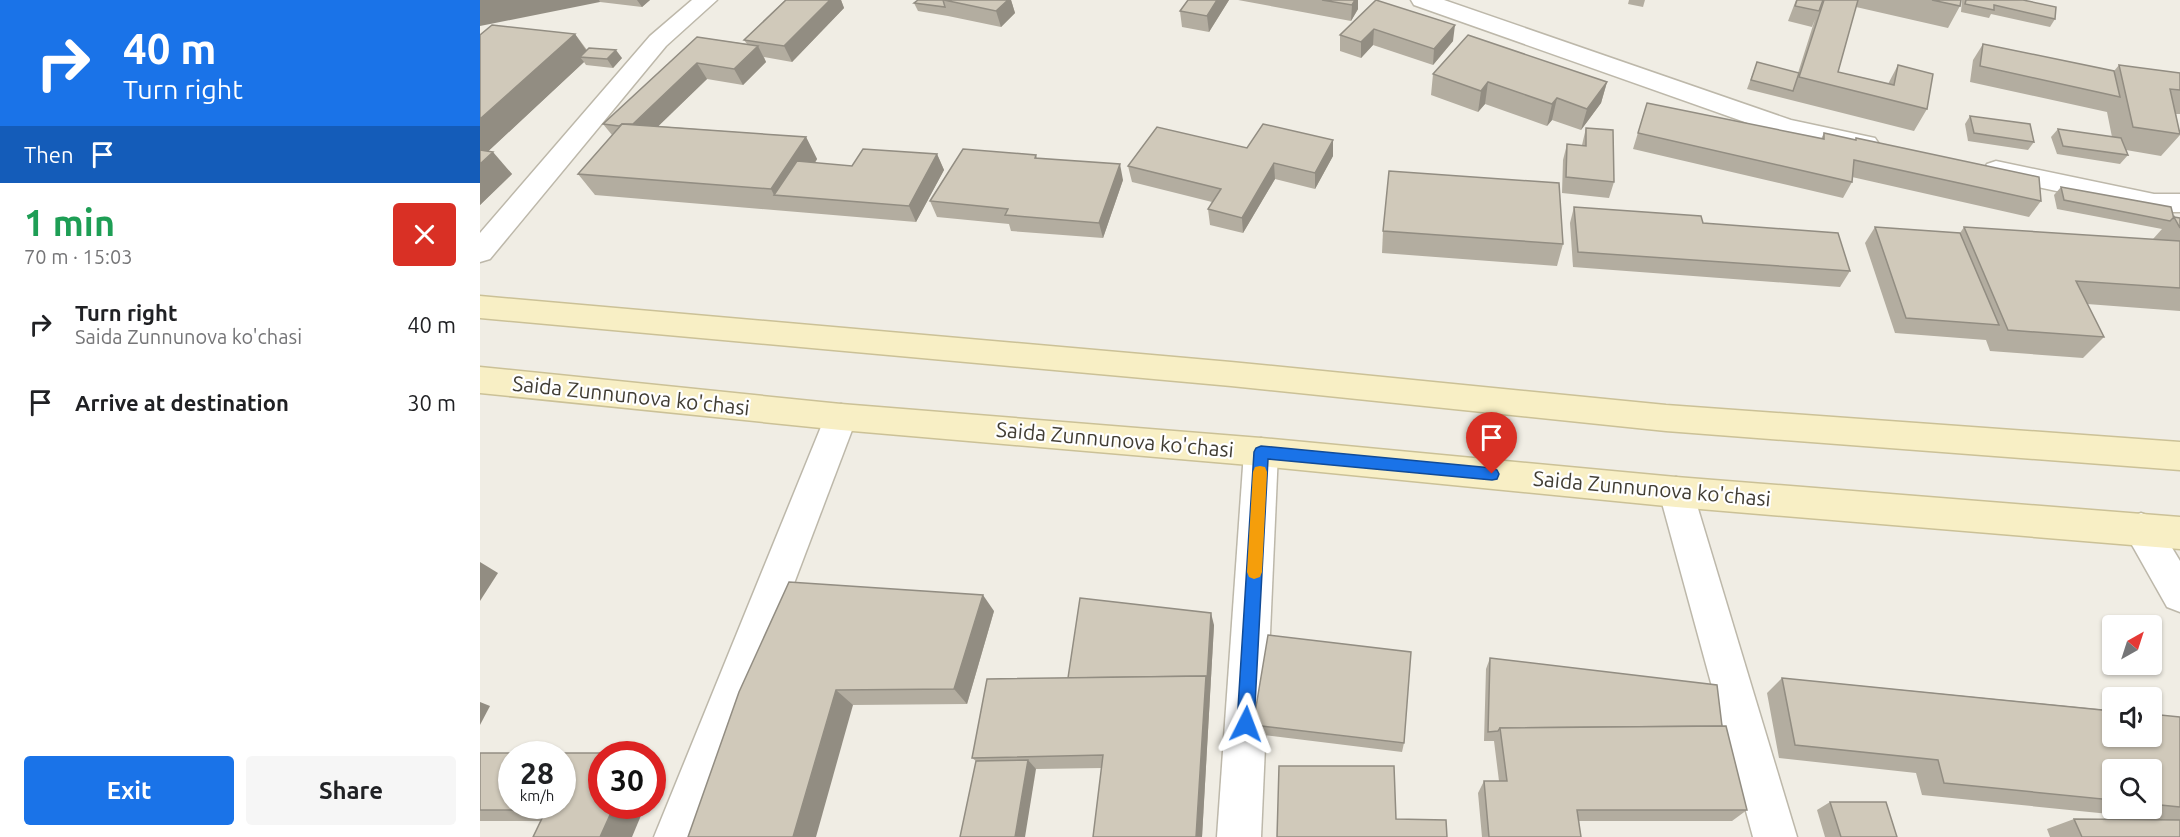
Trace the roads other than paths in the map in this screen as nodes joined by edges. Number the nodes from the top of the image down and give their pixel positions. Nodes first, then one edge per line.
1 (706, 0) edge
2 (1422, 0) edge
3 (1889, 148) edge
4 (1969, 165) edge
5 (2180, 203) edge
6 (480, 252) edge
7 (480, 307) edge
8 (480, 380) edge
9 (841, 417) junction
10 (1261, 452) junction
11 (2180, 456) edge
12 (1676, 492) junction
13 (2141, 530) junction
14 (2180, 533) edge
15 (2180, 595) edge
16 (676, 837) edge
17 (1239, 837) edge
18 (1775, 837) edge

1 - 6 street
2 - 3 street
4 - 5 street
7 - 11 main road
8 - 9 main road, Saida Zunnunova ko'chasi
9 - 10 main road, Saida Zunnunova ko'chasi
9 - 16 street
10 - 12 main road, Saida Zunnunova ko'chasi
10 - 17 street
12 - 13 main road, Saida Zunnunova ko'chasi
12 - 18 street
13 - 14 main road, Saida Zunnunova ko'chasi
13 - 15 street

